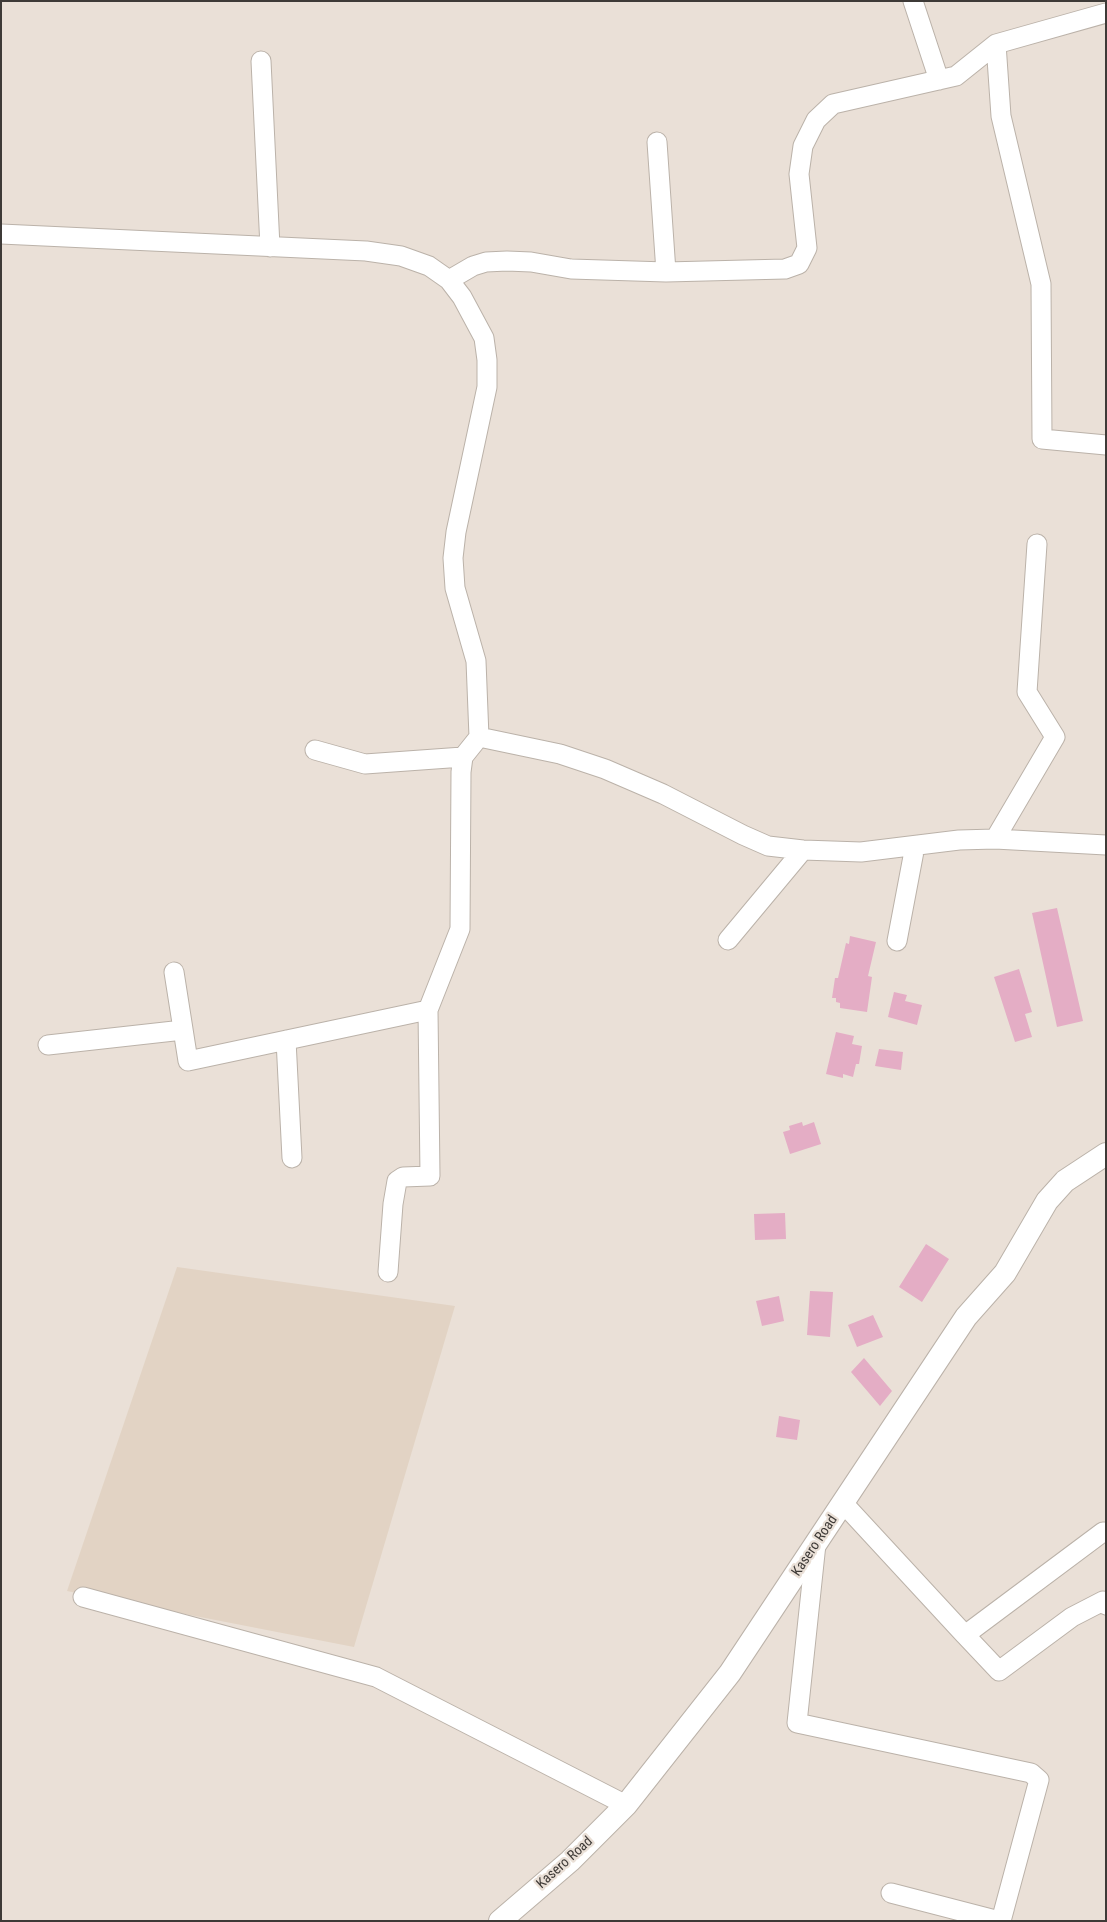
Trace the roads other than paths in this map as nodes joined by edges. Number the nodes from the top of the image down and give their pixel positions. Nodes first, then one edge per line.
1 (912, 1) edge
2 (1098, 10) edge
3 (996, 44) junction
4 (261, 61) dead end
5 (939, 80) junction
6 (657, 142) dead end
7 (1, 234) edge
8 (270, 247) junction
9 (666, 272) junction
10 (449, 280) junction
11 (1106, 445) edge
12 (1037, 544) dead end
13 (479, 737) junction
14 (315, 750) dead end
15 (463, 757) junction
16 (995, 839) junction
17 (1106, 845) edge
18 (915, 846) junction
19 (802, 850) junction
20 (728, 940) dead end
21 (897, 941) dead end
22 (174, 972) dead end
23 (428, 1010) junction
24 (183, 1030) junction
25 (286, 1040) junction
26 (48, 1045) dead end
27 (1106, 1154) edge
28 (292, 1158) dead end
29 (388, 1272) dead end
30 (843, 1503) junction
31 (1103, 1532) dead end
32 (816, 1544) junction
33 (83, 1597) dead end
34 (1106, 1605) edge
35 (965, 1635) junction
36 (626, 1805) junction
37 (891, 1894) dead end
38 (500, 1921) edge
39 (1000, 1921) edge

1 - 5 street
2 - 3 street
3 - 5 street
3 - 11 street
4 - 8 street
5 - 9 street
6 - 9 street
7 - 8 street
8 - 10 street
9 - 10 street
10 - 13 street
12 - 16 street
13 - 15 street
13 - 19 street
14 - 15 street
15 - 23 street
16 - 17 street
16 - 18 street
18 - 19 street
18 - 21 street
19 - 20 street
22 - 24 street
23 - 25 street
23 - 29 street
24 - 25 street
24 - 26 street
25 - 28 street
27 - 30 street, Kasero Road
30 - 32 street, Kasero Road
30 - 35 street
31 - 35 street
32 - 36 street, Kasero Road
32 - 39 street
33 - 36 street
34 - 35 street
36 - 38 street, Kasero Road
37 - 39 street

